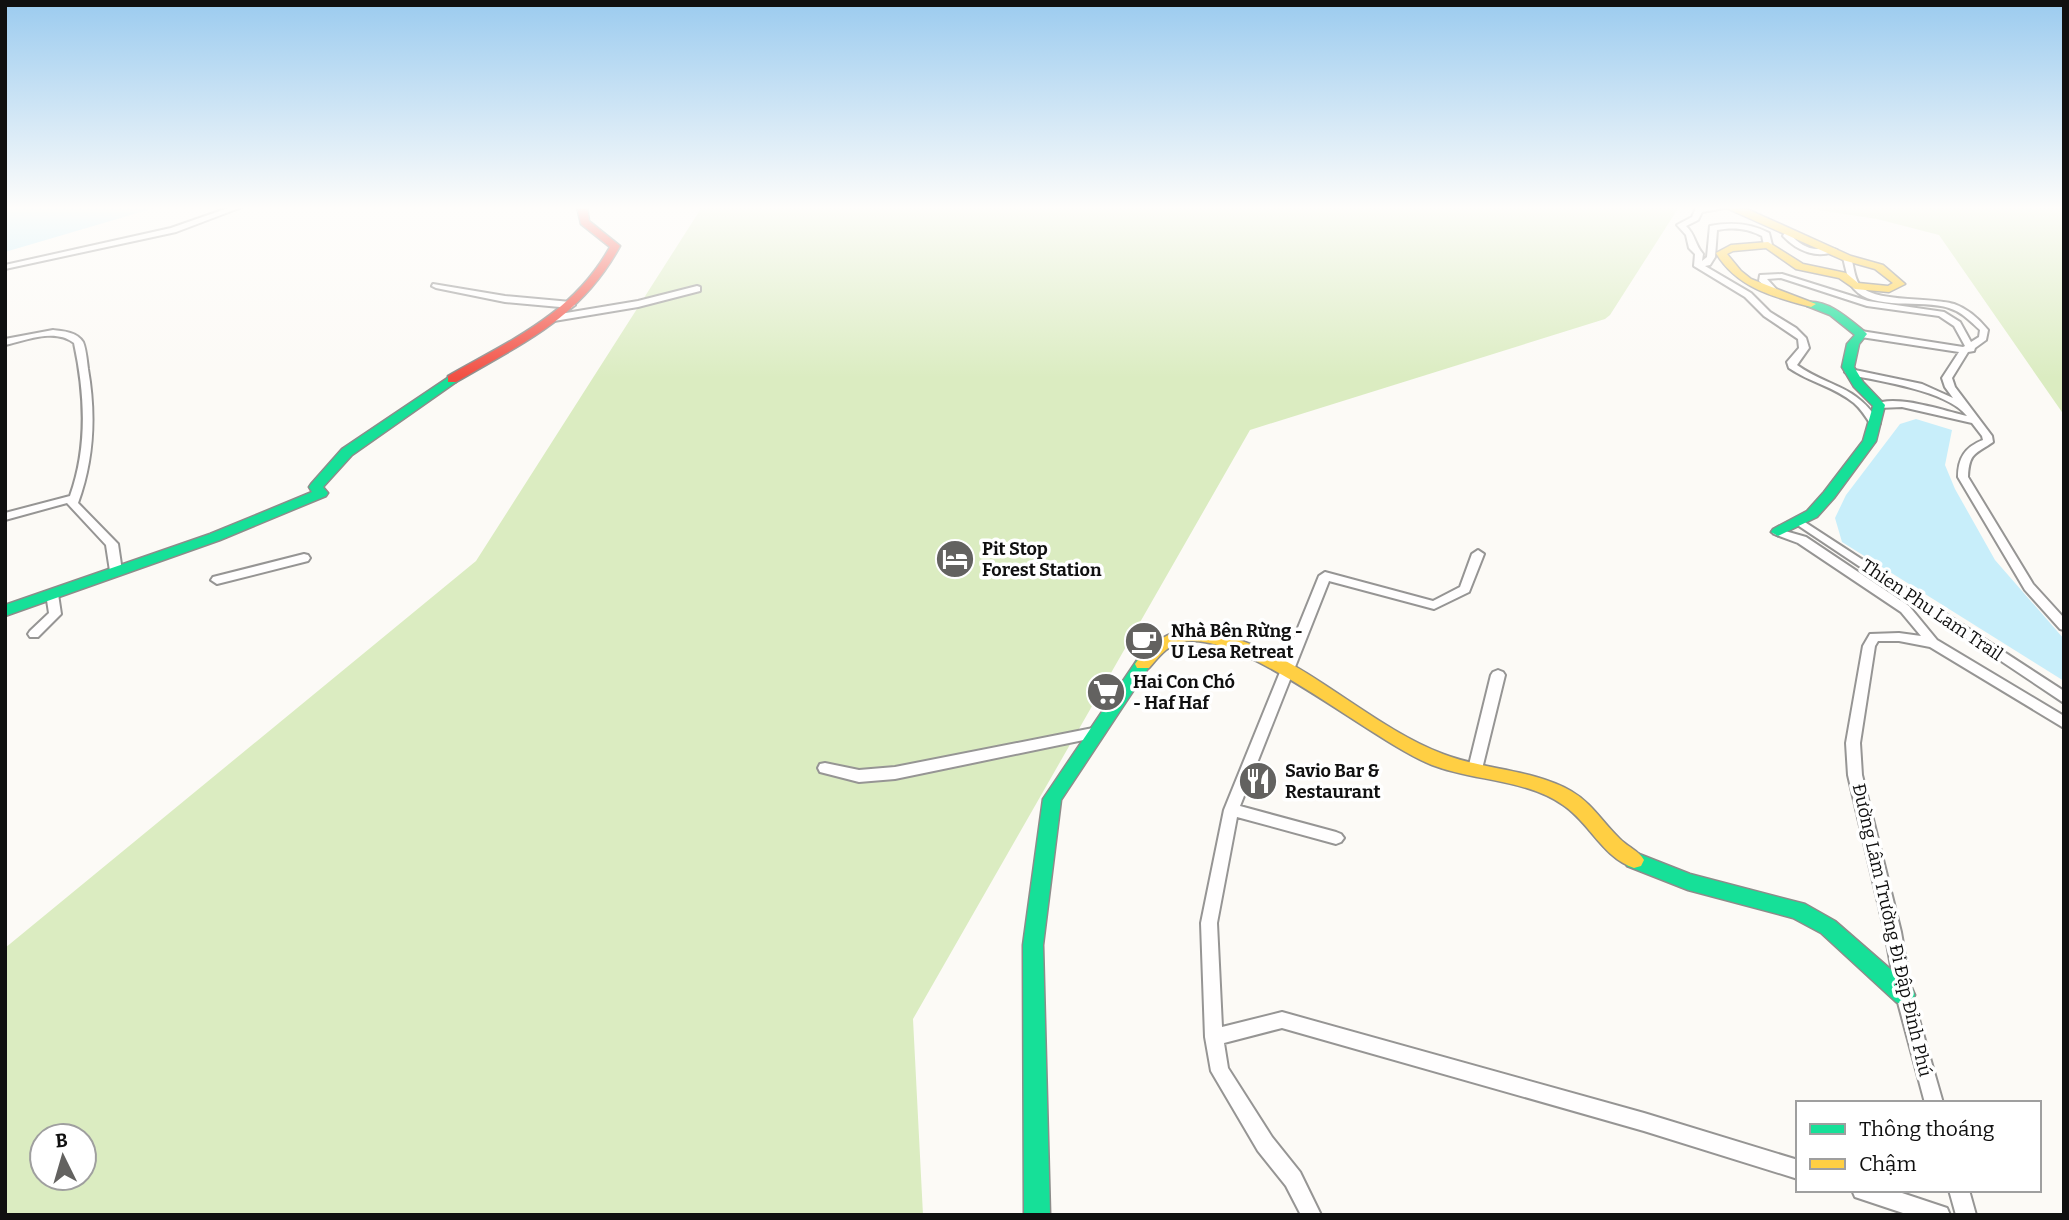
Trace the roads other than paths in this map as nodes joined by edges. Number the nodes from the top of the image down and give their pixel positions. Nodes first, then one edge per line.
1 (606, 264) edge
2 (1698, 264) edge
3 (1727, 264) edge
4 (1796, 264) edge
5 (1845, 264) edge
6 (1870, 264) edge
7 (436, 286) dead end
8 (1855, 286) junction
9 (697, 289) dead end
10 (1774, 291) junction
11 (1827, 292) junction
12 (1898, 298) junction
13 (1810, 304) junction
14 (571, 305) junction
15 (1902, 310) junction
16 (554, 318) junction
17 (1861, 334) junction
18 (5, 342) edge
19 (1968, 350) junction
20 (1850, 372) junction
21 (1879, 404) junction
22 (1966, 407) junction
23 (1976, 421) junction
24 (1875, 423) junction
25 (74, 498) junction
26 (5, 517) edge
27 (1800, 522) junction
28 (1778, 533) joint
29 (1478, 554) dead end
30 (304, 558) dead end
31 (116, 571) junction
32 (217, 580) dead end
33 (52, 594) junction
34 (5, 611) edge
35 (2064, 626) edge
36 (34, 634) dead end
37 (1933, 643) junction
38 (1288, 670) junction
39 (1498, 675) dead end
40 (2064, 698) edge
41 (2064, 723) edge
42 (1093, 733) junction
43 (825, 768) dead end
44 (1475, 769) junction
45 (1231, 810) junction
46 (1336, 838) dead end
47 (1904, 995) junction
48 (1214, 1037) junction
49 (1933, 1101) edge
50 (1796, 1169) edge
51 (1868, 1192) edge
52 (1960, 1192) edge
53 (1037, 1215) edge
54 (1311, 1215) edge
55 (1940, 1215) edge
56 (1966, 1215) edge

1 - 14 street
2 - 24 street
3 - 10 street
4 - 8 street
5 - 8 street
6 - 8 street
7 - 14 street
8 - 12 street
9 - 16 street
10 - 11 street
10 - 13 street
11 - 13 street
11 - 15 street
12 - 15 street
12 - 19 street
13 - 17 street
14 - 16 street
15 - 19 street
16 - 31 street
17 - 19 street
17 - 20 street
18 - 25 street
19 - 22 street
20 - 21 street
20 - 22 street
21 - 23 street
21 - 24 street
22 - 23 street
23 - 35 street
24 - 27 street
25 - 26 street
25 - 31 street
27 - 28 street
27 - 40 street, Thien Phu Lam Trail
28 - 37 street
29 - 38 street
30 - 32 street
31 - 33 street
33 - 34 street
33 - 36 street
37 - 41 street, Đường Lâm Trường Đi Đập Đỉnh Phú
37 - 47 street, Đường Lâm Trường Đi Đập Đỉnh Phú
38 - 42 street
38 - 44 street
38 - 45 street
39 - 44 street
42 - 43 street
42 - 53 street
44 - 47 street
45 - 46 street
45 - 48 street
47 - 49 street, Đường Lâm Trường Đi Đập Đỉnh Phú
48 - 50 street
48 - 54 street
51 - 55 street
52 - 56 street

